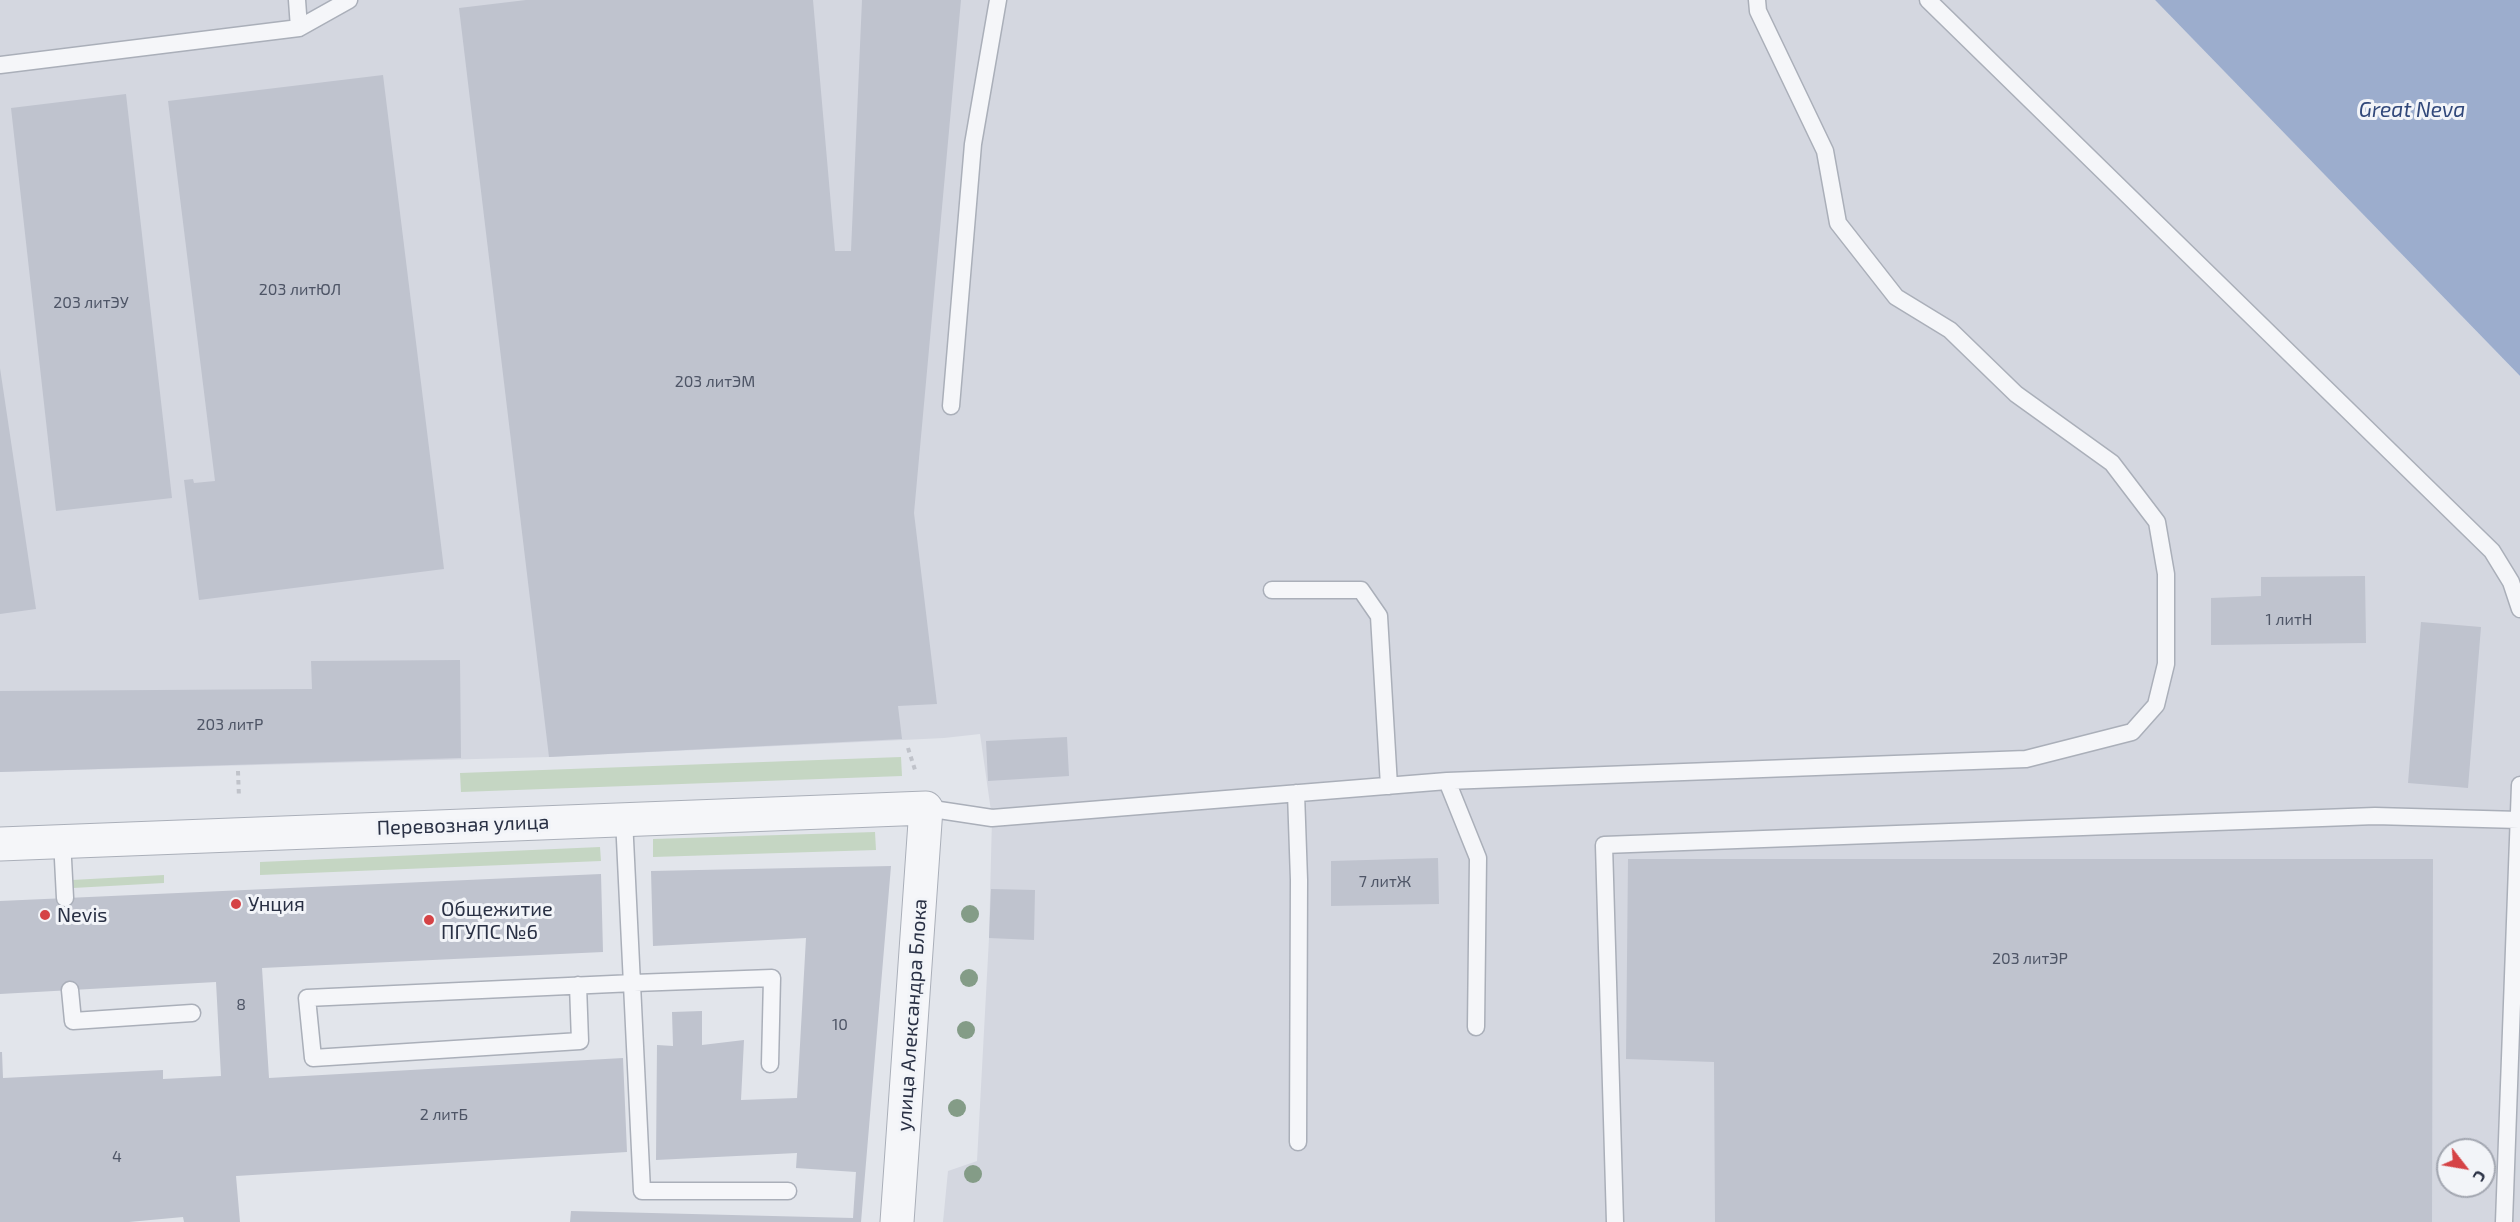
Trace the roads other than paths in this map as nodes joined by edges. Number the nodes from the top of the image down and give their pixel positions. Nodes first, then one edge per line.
1 (297, 0) edge
2 (349, 0) edge
3 (998, 0) edge
4 (1756, 0) edge
5 (1928, 0) edge
6 (300, 28) junction
7 (0, 65) edge
8 (951, 406) dead end
9 (1272, 590) dead end
10 (2520, 609) edge
11 (1447, 781) junction
12 (2520, 785) edge
13 (1389, 786) junction
14 (1296, 793) junction
15 (926, 808) junction
16 (624, 819) junction
17 (2519, 820) edge
18 (62, 840) junction
19 (0, 844) edge
20 (66, 898) dead end
21 (634, 982) junction
22 (579, 985) junction
23 (70, 990) dead end
24 (192, 1013) dead end
25 (1476, 1027) dead end
26 (770, 1064) dead end
27 (1298, 1142) dead end
28 (788, 1191) dead end
29 (897, 1222) edge
30 (1615, 1222) edge
31 (2504, 1222) edge

1 - 6 lane
2 - 6 lane
3 - 8 lane
4 - 11 lane
5 - 10 lane
6 - 7 lane
9 - 13 lane
11 - 13 lane
11 - 25 lane
12 - 17 lane
13 - 14 lane
14 - 15 lane
14 - 27 lane
15 - 16 street, Перевозная улица
15 - 29 street, улица Александра Блока
16 - 18 street, Перевозная улица
16 - 21 lane
17 - 30 lane
17 - 31 lane
18 - 19 street, Перевозная улица
18 - 20 lane
21 - 22 lane
21 - 26 lane
21 - 28 lane
22 - 22 lane
23 - 24 lane

